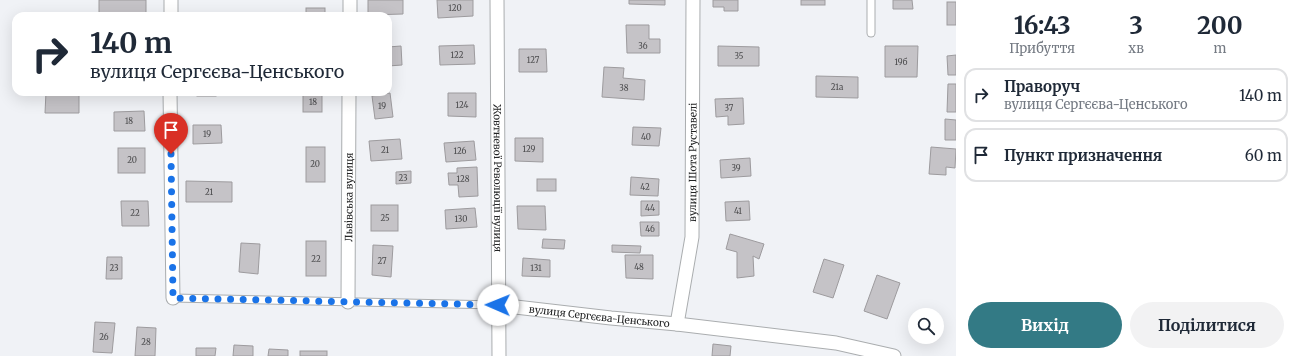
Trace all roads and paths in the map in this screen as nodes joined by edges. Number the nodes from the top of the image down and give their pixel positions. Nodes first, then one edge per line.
1 (171, 0) edge
2 (350, 0) edge
3 (497, 0) edge
4 (693, 0) edge
5 (871, 0) edge
6 (171, 12) edge
7 (350, 12) edge
8 (871, 33) dead end
9 (170, 96) edge
10 (350, 96) edge
11 (173, 298) joint
12 (348, 302) junction
13 (498, 305) junction
14 (677, 324) junction
15 (499, 356) edge
16 (894, 356) edge

1 - 6 street
2 - 7 street
3 - 13 street, Жовтневої Революції вулиця
4 - 14 street, вулиця Шота Руставелі
5 - 8 lane
9 - 11 street, вулиця Сергєєва-Ценського
10 - 12 street, Львівська вулиця
11 - 12 lane, вулиця Сергєєва-Ценського
12 - 13 lane, вулиця Сергєєва-Ценського
13 - 14 street, вулиця Сергєєва-Ценського
13 - 15 street, Жовтневої Революції вулиця
14 - 16 street, вулиця Сергєєва-Ценського

